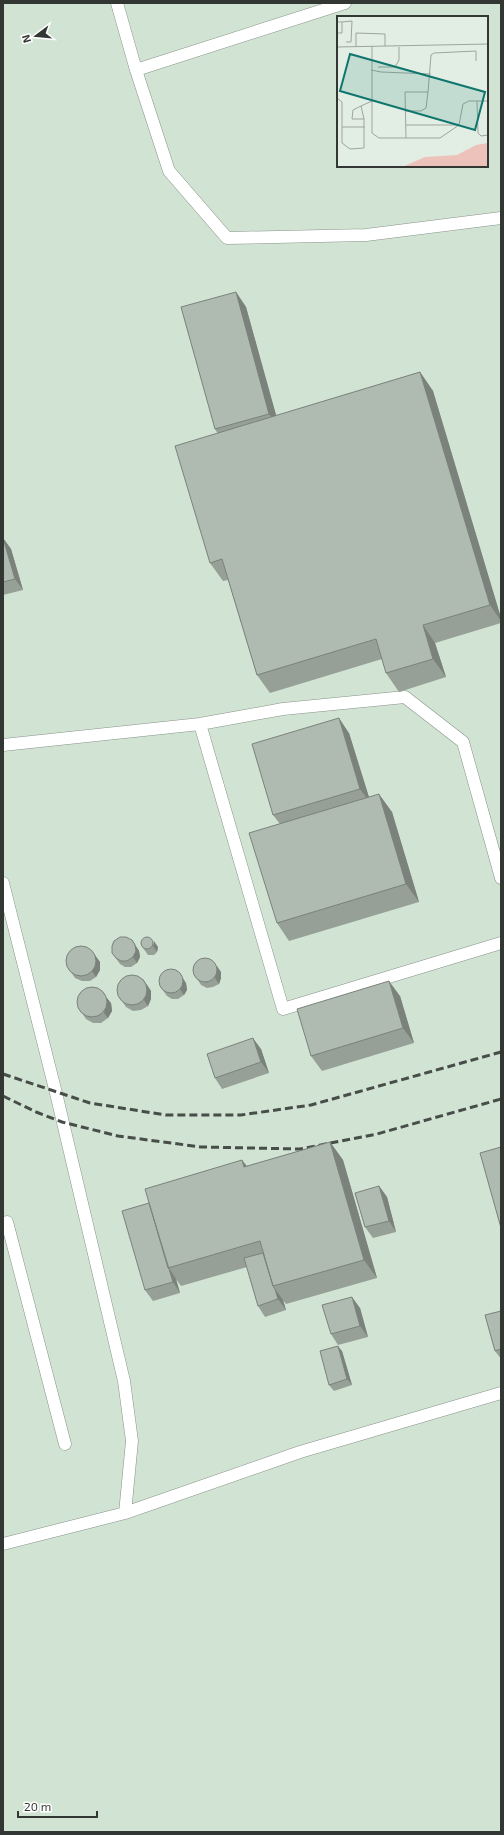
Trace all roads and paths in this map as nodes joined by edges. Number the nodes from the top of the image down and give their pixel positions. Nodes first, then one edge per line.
1 (116, 3) edge
2 (345, 3) edge
3 (136, 70) junction
4 (501, 218) edge
5 (501, 226) edge
6 (200, 724) junction
7 (3, 745) edge
8 (501, 878) edge
9 (3, 883) edge
10 (501, 943) edge
11 (3, 1223) edge
12 (501, 1393) edge
13 (65, 1444) dead end
14 (125, 1513) junction
15 (3, 1544) edge

1 - 3 lane
2 - 3 lane
3 - 4 lane
4 - 5 lane
6 - 7 lane
6 - 8 lane
6 - 10 lane
9 - 14 lane
11 - 13 lane
12 - 14 lane
14 - 15 lane

